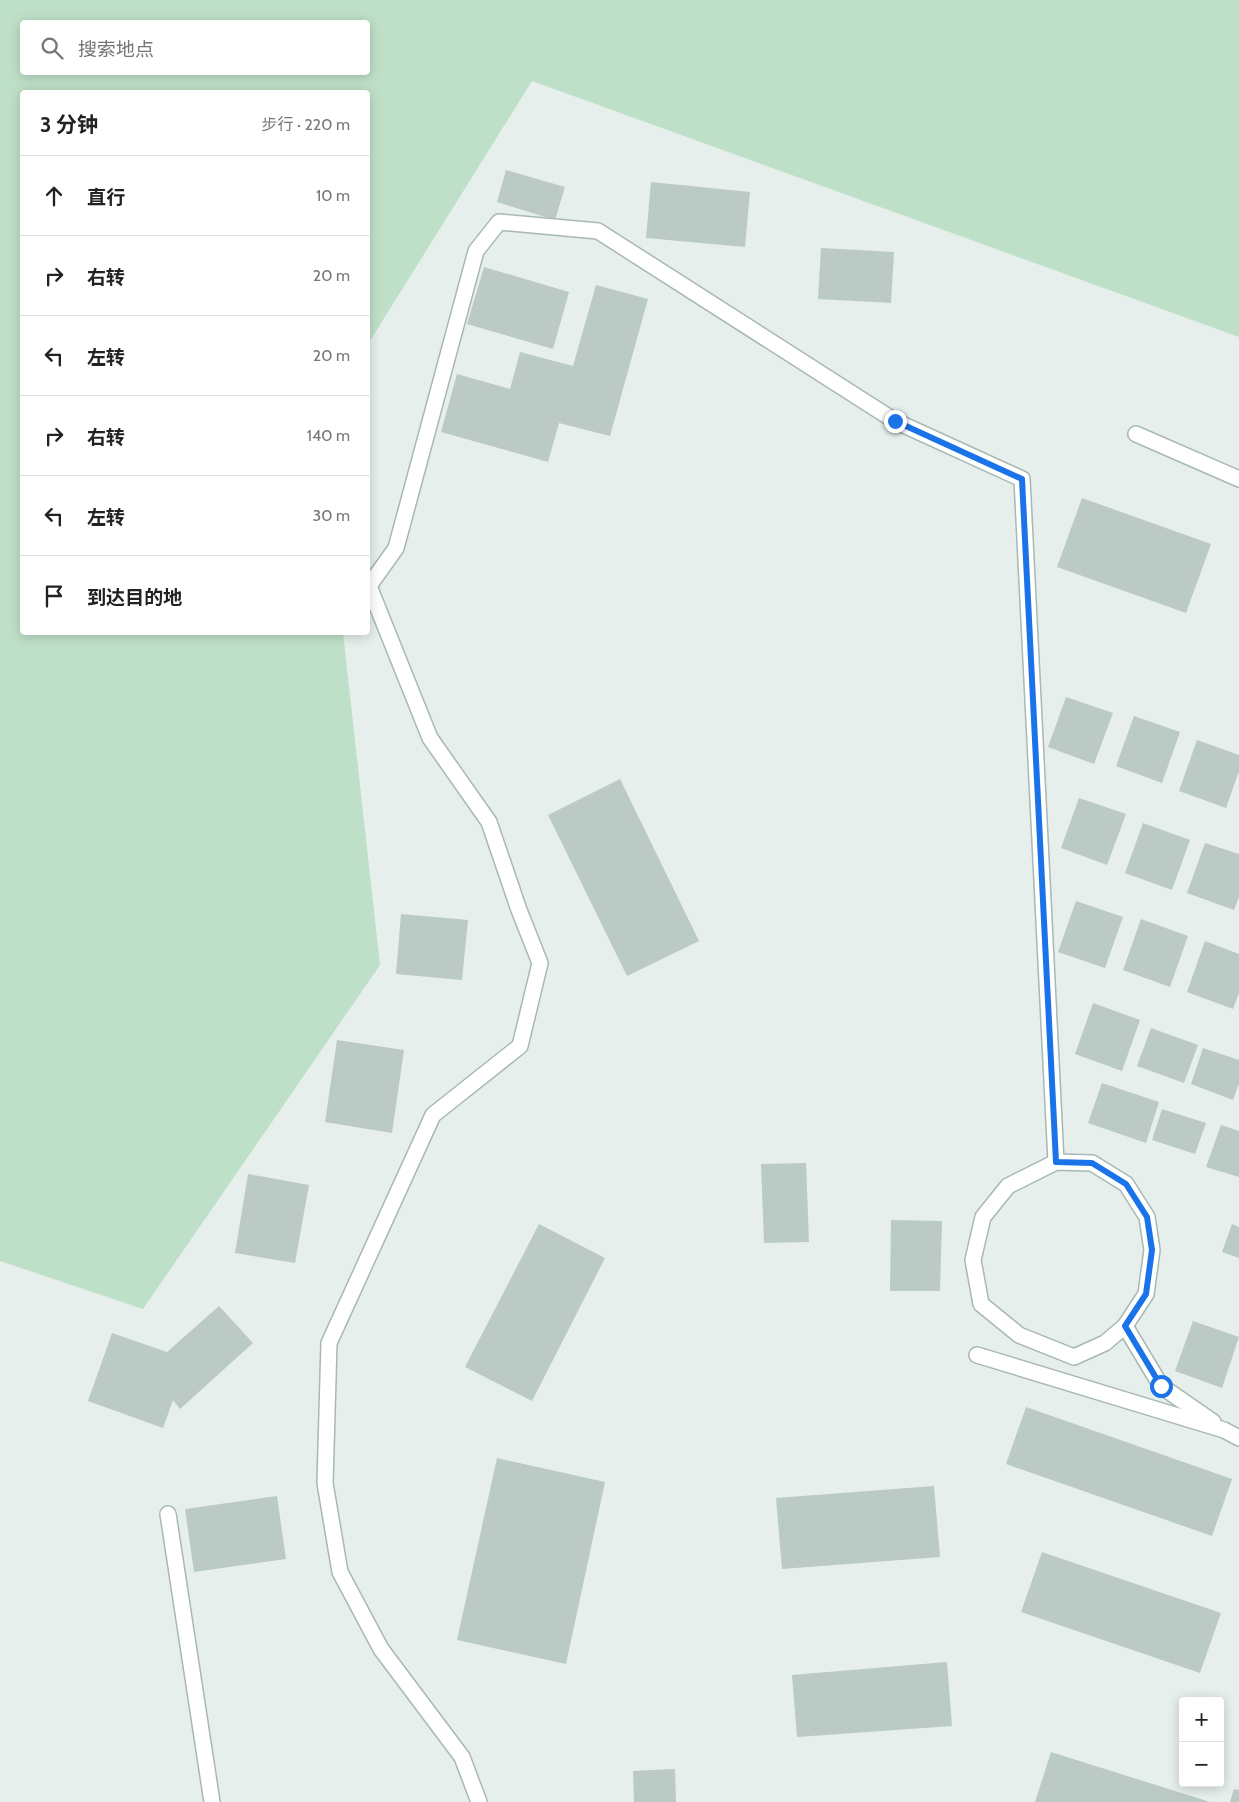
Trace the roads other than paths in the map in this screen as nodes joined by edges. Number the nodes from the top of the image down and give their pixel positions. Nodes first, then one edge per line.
1 (1136, 434) dead end
2 (1239, 480) edge
3 (1056, 1162) junction
4 (1125, 1326) junction
5 (977, 1355) dead end
6 (1224, 1430) junction
7 (1239, 1438) edge
8 (168, 1514) dead end
9 (212, 1802) edge
10 (479, 1802) edge

1 - 2 lane
3 - 4 lane
3 - 4 lane
3 - 10 lane
4 - 6 lane
5 - 6 lane
6 - 7 lane
8 - 9 lane

